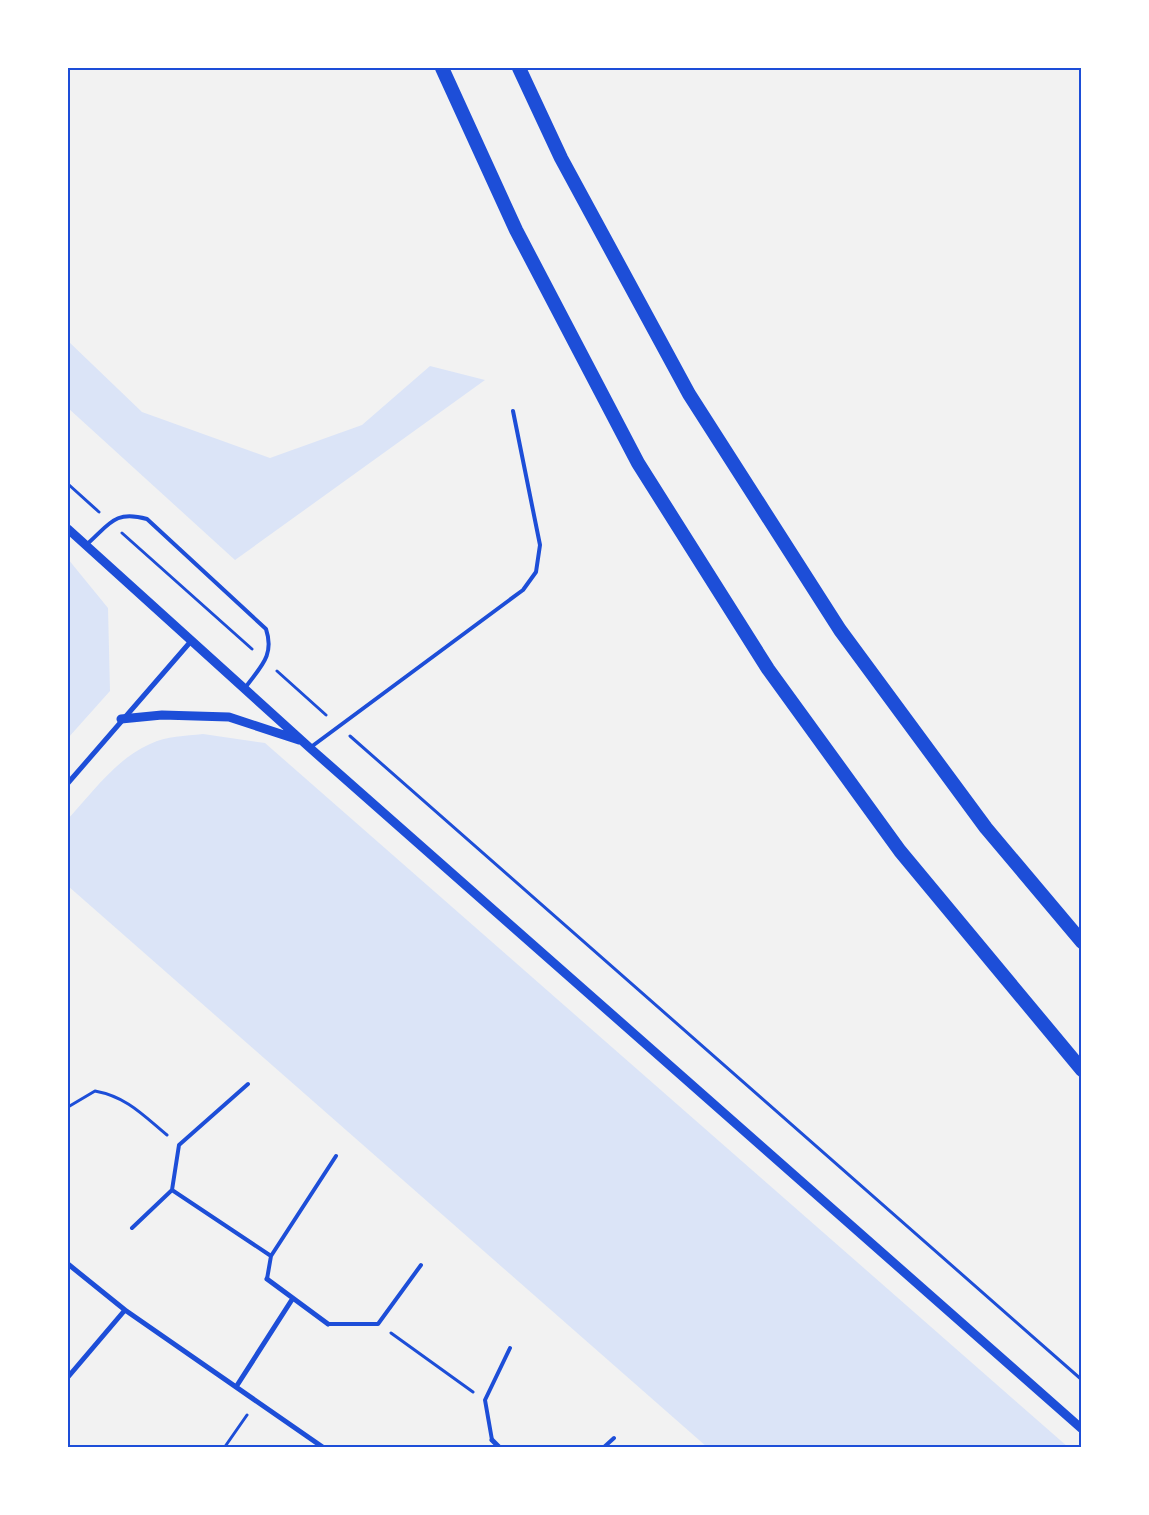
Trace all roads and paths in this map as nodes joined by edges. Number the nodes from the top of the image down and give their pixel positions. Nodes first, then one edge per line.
1 (442, 68) edge
2 (519, 68) edge
3 (513, 411) dead end
4 (68, 484) edge
5 (111, 523) junction
6 (68, 529) edge
7 (86, 545) junction
8 (192, 640) junction
9 (265, 660) junction
10 (245, 688) junction
11 (122, 719) junction
12 (338, 726) junction
13 (302, 740) junction
14 (310, 748) junction
15 (68, 783) edge
16 (1082, 942) edge
17 (1082, 1070) edge
18 (248, 1084) dead end
19 (68, 1107) edge
20 (179, 1145) junction
21 (336, 1156) dead end
22 (172, 1190) junction
23 (132, 1228) dead end
24 (271, 1256) junction
25 (68, 1264) edge
26 (421, 1265) dead end
27 (267, 1278) joint
28 (293, 1298) junction
29 (124, 1310) junction
30 (328, 1324) joint
31 (378, 1324) junction
32 (510, 1348) dead end
33 (68, 1377) edge
34 (1082, 1380) edge
35 (236, 1387) junction
36 (257, 1400) junction
37 (485, 1400) junction
38 (1082, 1429) edge
39 (614, 1438) dead end
40 (492, 1440) joint
41 (224, 1448) edge
42 (324, 1448) edge
43 (500, 1448) edge
44 (602, 1448) edge

1 - 17 highway
2 - 16 highway
3 - 12 lane
4 - 5 path
5 - 7 lane
5 - 9 path
5 - 9 lane
6 - 7 street
7 - 8 street
8 - 10 street
8 - 11 street
9 - 10 lane
9 - 12 path
10 - 13 street
11 - 13 street
11 - 15 street
12 - 14 lane
12 - 34 path
13 - 14 street
14 - 38 street
18 - 20 lane
19 - 20 path
20 - 22 lane
21 - 24 lane
22 - 23 lane
22 - 24 lane
24 - 27 lane
25 - 29 street
26 - 31 lane
27 - 28 street
28 - 30 street
28 - 35 street
29 - 33 street
29 - 35 street
30 - 31 lane
31 - 37 path
32 - 37 lane
35 - 36 street
36 - 41 path
36 - 42 street
37 - 40 lane
39 - 44 lane
40 - 43 street

